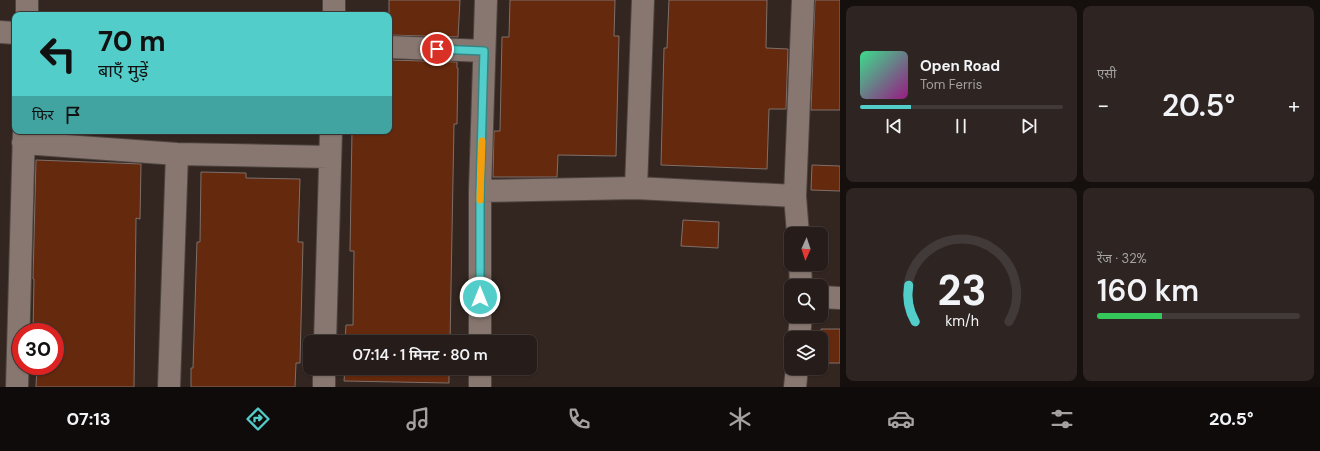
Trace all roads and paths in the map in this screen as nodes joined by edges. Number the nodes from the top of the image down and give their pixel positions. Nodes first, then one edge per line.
1 (27, 0) edge
2 (334, 0) edge
3 (486, 0) edge
4 (643, 0) edge
5 (803, 0) edge
6 (27, 12) edge
7 (334, 12) edge
8 (0, 32) edge
9 (12, 33) edge
10 (392, 47) edge
11 (484, 51) junction
12 (331, 134) edge
13 (23, 137) edge
14 (177, 154) junction
15 (330, 156) junction
16 (636, 188) junction
17 (480, 191) junction
18 (795, 196) junction
19 (797, 227) edge
20 (828, 297) edge
21 (840, 298) edge
22 (325, 335) edge
23 (480, 335) edge
24 (324, 375) edge
25 (480, 375) edge
26 (796, 375) edge
27 (17, 387) edge
28 (169, 387) edge
29 (324, 387) edge
30 (480, 387) edge
31 (795, 387) edge

1 - 6 street
2 - 7 street
3 - 11 street
4 - 16 street
5 - 18 street
8 - 9 street
10 - 11 street
11 - 17 street
12 - 15 street
13 - 14 street
13 - 27 street
14 - 15 street
14 - 28 street
15 - 22 street
16 - 17 street
16 - 18 street
17 - 23 street
18 - 19 street
20 - 21 street
24 - 29 street
25 - 30 street
26 - 31 street

